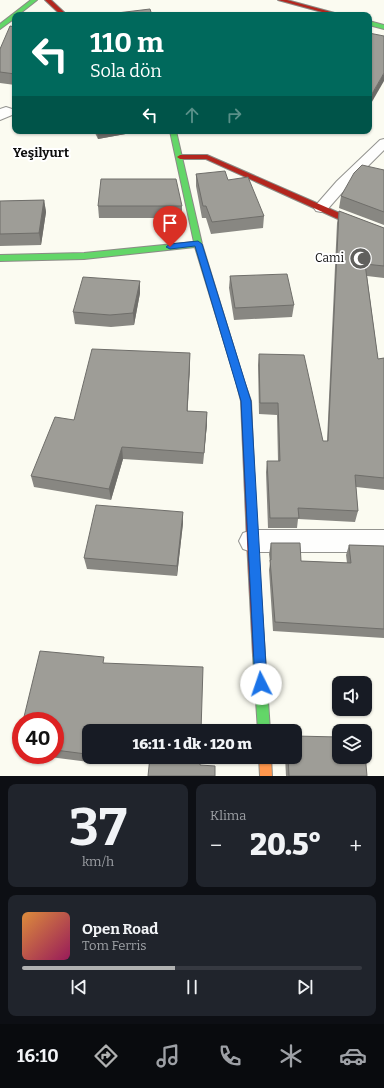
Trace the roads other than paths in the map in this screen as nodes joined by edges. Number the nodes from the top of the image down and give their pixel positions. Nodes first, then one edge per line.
1 (34, 0) edge
2 (48, 0) edge
3 (281, 0) edge
4 (19, 12) edge
5 (61, 12) edge
6 (327, 12) edge
7 (12, 17) edge
8 (372, 24) edge
9 (0, 27) edge
10 (384, 27) edge
11 (174, 134) edge
12 (384, 143) edge
13 (180, 157) junction
14 (322, 208) junction
15 (384, 233) edge
16 (198, 244) junction
17 (0, 258) edge
18 (252, 541) junction
19 (384, 541) edge
20 (264, 724) edge
21 (265, 764) edge
22 (266, 776) edge

1 - 4 street
2 - 5 street
3 - 6 street
7 - 9 street
8 - 10 street
11 - 13 street
12 - 14 lane
13 - 14 street
13 - 16 street
14 - 15 street
16 - 17 street
16 - 18 street
18 - 19 street
18 - 20 street
21 - 22 street

